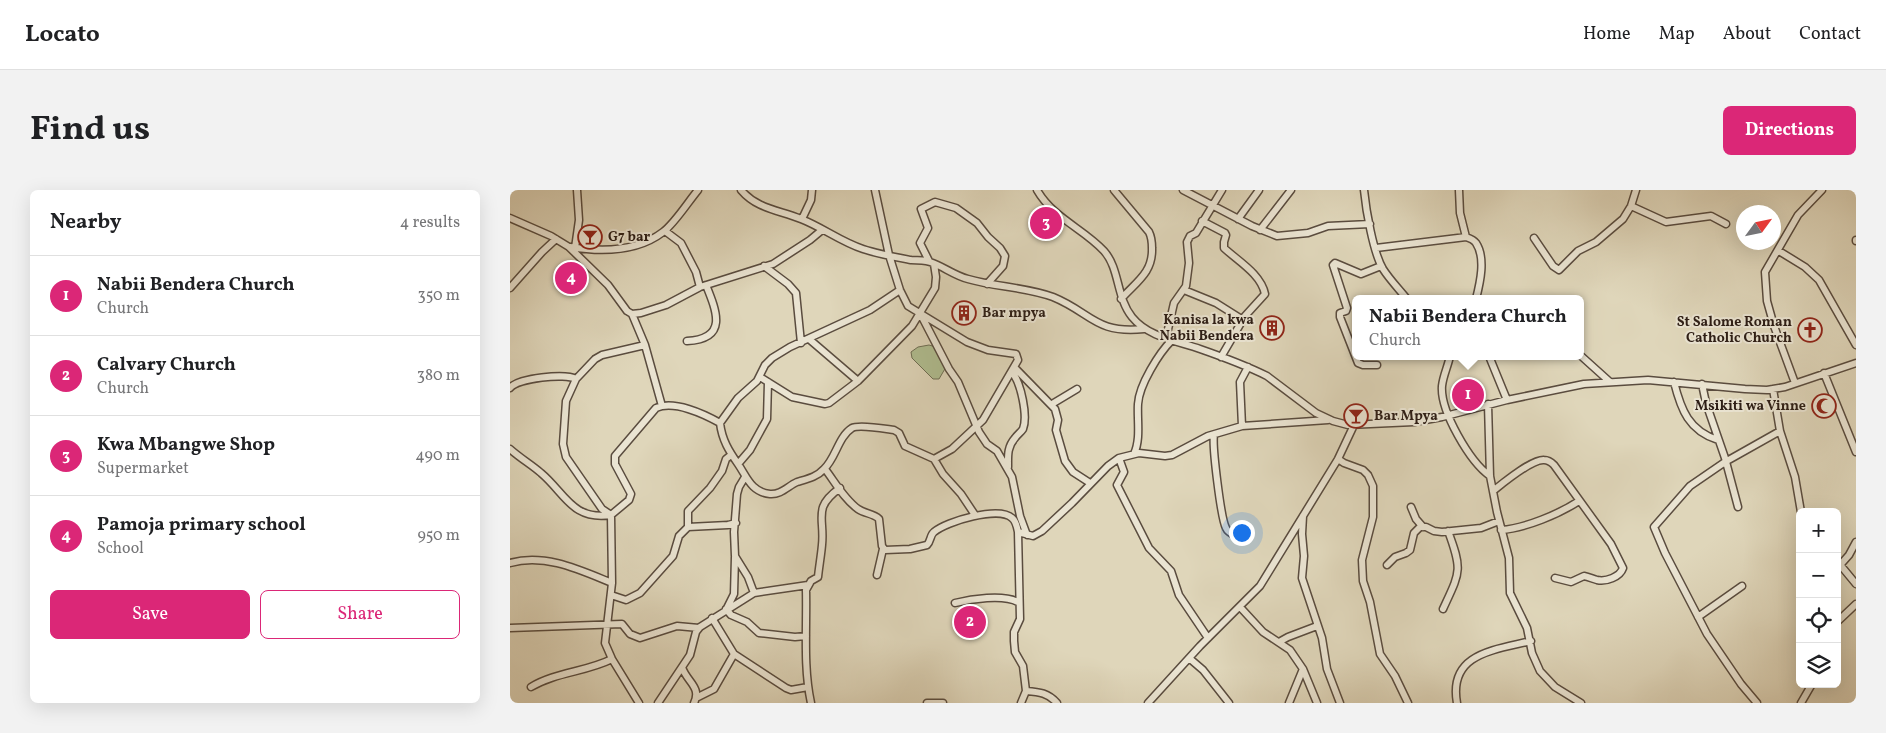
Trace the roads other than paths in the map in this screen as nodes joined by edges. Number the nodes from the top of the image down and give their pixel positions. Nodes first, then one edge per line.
1 (578, 190) edge
2 (698, 190) edge
3 (741, 190) edge
4 (812, 190) edge
5 (875, 190) edge
6 (1038, 190) edge
7 (1114, 190) edge
8 (1183, 190) edge
9 (1222, 190) edge
10 (1259, 190) edge
11 (1291, 190) edge
12 (1364, 190) edge
13 (1459, 190) edge
14 (1636, 190) edge
15 (1822, 190) edge
16 (1212, 205) junction
17 (1630, 206) junction
18 (510, 218) edge
19 (802, 219) junction
20 (1238, 219) junction
21 (1202, 221) junction
22 (1370, 224) junction
23 (1726, 224) dead end
24 (822, 230) junction
25 (1260, 230) junction
26 (664, 231) junction
27 (1466, 237) junction
28 (1534, 238) dead end
29 (556, 239) junction
30 (572, 248) junction
31 (1376, 248) junction
32 (1779, 251) junction
33 (888, 255) junction
34 (932, 262) junction
35 (764, 266) junction
36 (1382, 266) junction
37 (987, 284) junction
38 (511, 285) edge
39 (703, 286) junction
40 (900, 290) junction
41 (1184, 290) junction
42 (1404, 295) edge
43 (1477, 295) edge
44 (1122, 299) junction
45 (920, 313) junction
46 (632, 314) junction
47 (1243, 320) junction
48 (1144, 329) junction
49 (809, 339) junction
50 (1169, 339) junction
51 (687, 341) dead end
52 (800, 343) junction
53 (644, 345) junction
54 (1856, 345) edge
55 (1352, 349) edge
56 (1221, 356) junction
57 (1584, 359) edge
58 (1356, 360) edge
59 (1449, 360) edge
60 (1491, 360) edge
61 (1856, 363) edge
62 (1377, 365) dead end
63 (1248, 367) junction
64 (1014, 370) junction
65 (1824, 373) junction
66 (760, 377) junction
67 (576, 379) junction
68 (858, 381) junction
69 (768, 382) junction
70 (1610, 382) junction
71 (1674, 382) junction
72 (1795, 383) junction
73 (1702, 384) junction
74 (510, 388) edge
75 (1077, 389) dead end
76 (1773, 389) junction
77 (1507, 400) junction
78 (1052, 404) junction
79 (1488, 404) junction
80 (662, 406) junction
81 (1449, 415) junction
82 (1329, 419) junction
83 (720, 423) junction
84 (1354, 424) junction
85 (1242, 426) junction
86 (977, 427) junction
87 (1780, 431) junction
88 (1214, 435) junction
89 (1718, 440) junction
90 (510, 450) edge
91 (1856, 452) edge
92 (1134, 454) junction
93 (731, 455) junction
94 (1119, 458) junction
95 (934, 459) junction
96 (1338, 459) junction
97 (1725, 462) junction
98 (738, 464) junction
99 (825, 469) junction
100 (1009, 471) junction
101 (1490, 476) junction
102 (744, 477) junction
103 (1090, 484) junction
104 (840, 488) junction
105 (1493, 491) junction
106 (1579, 501) junction
107 (1411, 507) dead end
108 (1738, 507) dead end
109 (1800, 508) edge
110 (1303, 513) junction
111 (974, 515) junction
112 (611, 516) junction
113 (1499, 521) junction
114 (736, 523) junction
115 (1423, 526) junction
116 (688, 527) junction
117 (1501, 530) junction
118 (1448, 531) junction
119 (1018, 532) junction
120 (1027, 535) junction
121 (1238, 537) dead end
122 (1856, 542) edge
123 (883, 549) junction
124 (735, 556) junction
125 (1841, 561) edge
126 (510, 563) edge
127 (1387, 565) dead end
128 (1841, 565) edge
129 (877, 575) dead end
130 (1554, 578) dead end
131 (612, 583) junction
132 (1856, 584) edge
133 (808, 585) junction
134 (1742, 586) dead end
135 (754, 593) junction
136 (611, 596) junction
137 (1018, 602) junction
138 (955, 603) dead end
139 (1856, 604) edge
140 (1240, 607) junction
141 (726, 609) junction
142 (1443, 609) dead end
143 (1841, 616) edge
144 (1698, 617) junction
145 (712, 618) junction
146 (608, 625) junction
147 (1317, 626) junction
148 (510, 628) edge
149 (698, 628) junction
150 (806, 636) junction
151 (1208, 638) junction
152 (1531, 641) junction
153 (1279, 642) junction
154 (734, 654) junction
155 (1189, 658) junction
156 (612, 659) junction
157 (682, 667) junction
158 (1303, 669) junction
159 (531, 687) dead end
160 (808, 687) junction
161 (1810, 688) edge
162 (1026, 691) junction
163 (695, 700) edge
164 (639, 703) edge
165 (658, 703) edge
166 (811, 703) edge
167 (927, 703) edge
168 (943, 703) edge
169 (1021, 703) edge
170 (1057, 703) edge
171 (1148, 703) edge
172 (1228, 703) edge
173 (1289, 703) edge
174 (1317, 703) edge
175 (1340, 703) edge
176 (1408, 703) edge
177 (1457, 703) edge
178 (1582, 703) edge
179 (1757, 703) edge
180 (1801, 703) edge

1 - 30 street
2 - 26 street
3 - 19 street
4 - 19 street
5 - 33 street
6 - 44 street
7 - 44 street
8 - 16 street
9 - 16 street
10 - 20 street
11 - 25 street
12 - 22 street
13 - 27 street
14 - 17 street
15 - 32 street
16 - 20 street
16 - 21 street
17 - 23 street
17 - 28 street
18 - 29 street
19 - 24 street
20 - 25 street
21 - 41 street
21 - 47 street
22 - 25 street
22 - 31 street
24 - 33 street
24 - 35 street
26 - 30 street
26 - 39 street
27 - 31 street
27 - 43 street
29 - 30 street
29 - 38 street
30 - 46 street
31 - 36 street
32 - 54 street
32 - 72 street
33 - 34 street
33 - 40 street
34 - 37 street
34 - 37 street
34 - 45 street
35 - 39 street
35 - 52 street
36 - 42 street
36 - 55 street
37 - 48 street
39 - 46 street
39 - 51 street
40 - 45 street
40 - 49 street
41 - 47 street
41 - 50 street
44 - 48 street
45 - 64 street
45 - 68 street
45 - 86 street
46 - 53 street
47 - 56 street
48 - 50 street
49 - 52 street
49 - 68 street
50 - 56 street
50 - 92 street
52 - 66 street
53 - 67 street
53 - 80 street
56 - 63 street
57 - 70 street
58 - 62 street
59 - 81 street
60 - 77 street
61 - 65 street
63 - 82 street
63 - 85 street
64 - 78 street
64 - 86 street
64 - 100 street
65 - 72 street
65 - 91 street
66 - 69 street
66 - 83 street
67 - 74 street
67 - 112 street
68 - 69 street
69 - 98 street
70 - 71 street
70 - 77 street
71 - 73 street
71 - 89 street
72 - 76 street
73 - 76 street
73 - 89 street
75 - 78 street
76 - 87 street
77 - 79 street
78 - 103 street
79 - 81 street
79 - 101 street
80 - 83 street
80 - 112 street
81 - 84 street
81 - 101 street
82 - 84 street
82 - 85 street
83 - 93 street
84 - 96 street
85 - 88 street
86 - 95 street
86 - 100 street
87 - 97 street
87 - 109 street
88 - 92 street
88 - 121 street
89 - 97 street
90 - 112 street
92 - 94 street
93 - 98 street
93 - 116 street
94 - 103 street
94 - 151 street
95 - 99 street
95 - 111 street
96 - 110 street
96 - 176 street
97 - 108 street
97 - 144 street
98 - 102 street
99 - 102 street
99 - 104 street
100 - 120 street
101 - 105 street
102 - 114 street
103 - 120 street
104 - 123 street
104 - 133 street
105 - 106 street
105 - 113 street
106 - 117 street
106 - 130 street
107 - 115 street
110 - 140 street
110 - 147 street
111 - 119 street
111 - 123 street
112 - 131 street
113 - 117 street
113 - 118 street
114 - 116 street
114 - 124 street
115 - 118 street
115 - 127 street
116 - 136 street
117 - 152 street
118 - 142 street
119 - 120 street
119 - 137 street
122 - 125 street
123 - 129 street
124 - 135 street
124 - 141 street
126 - 131 street
128 - 132 street
131 - 136 street
133 - 135 street
133 - 150 street
134 - 144 street
135 - 141 street
136 - 146 street
137 - 138 street
137 - 162 street
139 - 143 street
140 - 151 street
140 - 153 street
141 - 145 street
141 - 150 street
144 - 179 street
145 - 149 street
145 - 154 street
146 - 148 street
146 - 149 street
146 - 156 street
147 - 153 street
147 - 175 street
149 - 157 street
150 - 160 street
151 - 155 street
152 - 177 street
152 - 178 street
153 - 158 street
154 - 160 street
154 - 163 street
155 - 171 street
155 - 172 street
156 - 159 street
156 - 164 street
157 - 163 street
157 - 165 street
158 - 173 street
158 - 174 street
160 - 166 street
161 - 180 street
162 - 169 street
162 - 170 street
167 - 168 street

